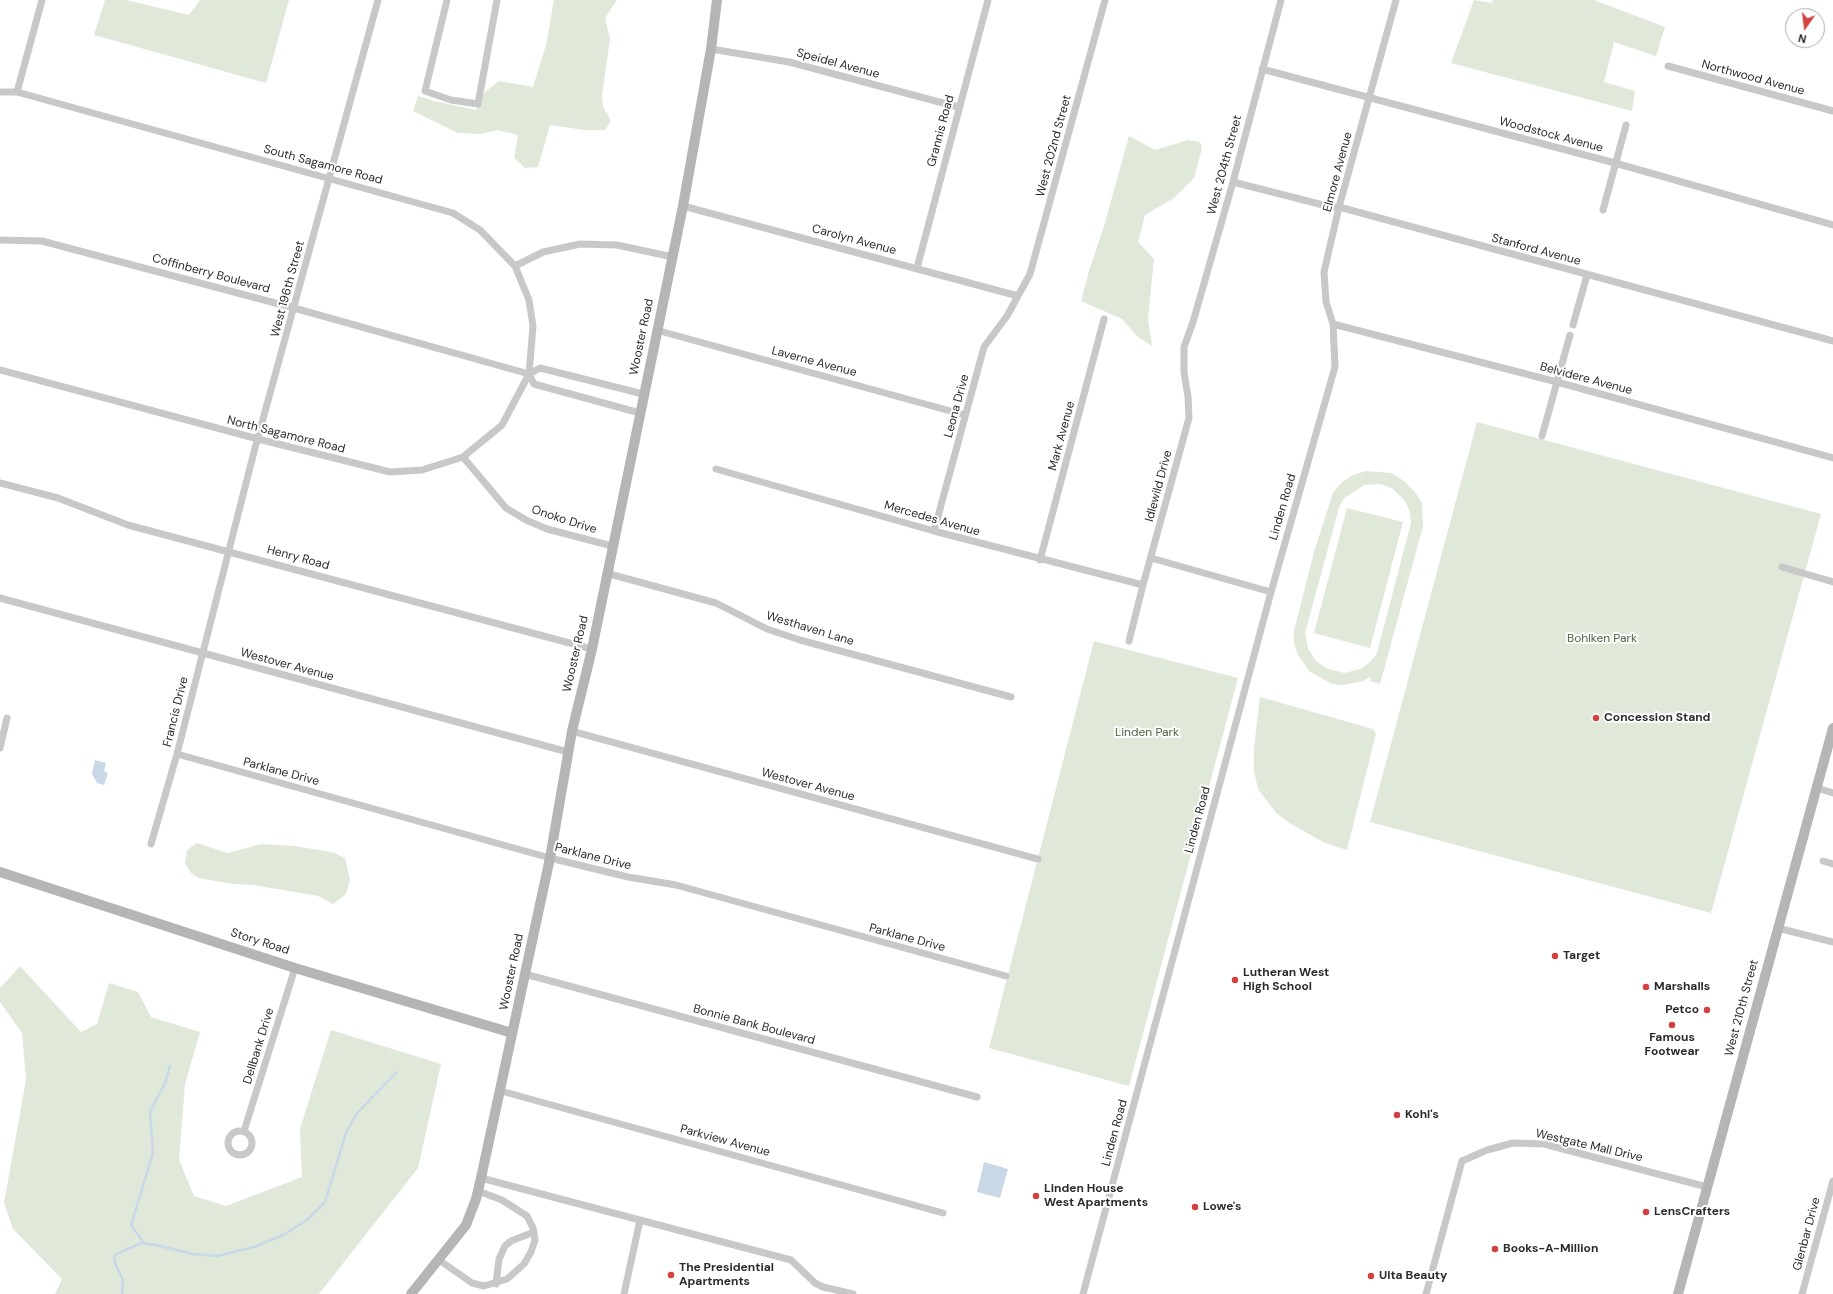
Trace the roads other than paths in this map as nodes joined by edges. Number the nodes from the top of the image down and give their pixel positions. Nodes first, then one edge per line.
1 (42, 0) edge
2 (378, 0) edge
3 (447, 0) edge
4 (497, 0) edge
5 (717, 0) edge
6 (988, 0) edge
7 (1105, 0) edge
8 (1281, 0) edge
9 (1396, 0) edge
10 (711, 48) junction
11 (1668, 66) dead end
12 (1262, 69) junction
13 (0, 92) edge
14 (16, 92) junction
15 (1370, 98) junction
16 (958, 107) junction
17 (1833, 111) edge
18 (1626, 125) dead end
19 (1615, 163) junction
20 (330, 178) junction
21 (1233, 182) junction
22 (683, 206) junction
23 (1339, 207) junction
24 (1603, 210) dead end
25 (1833, 225) edge
26 (0, 240) edge
27 (672, 257) junction
28 (516, 266) junction
29 (917, 268) junction
30 (1587, 275) junction
31 (1018, 296) junction
32 (294, 308) junction
33 (1104, 319) dead end
34 (1333, 324) junction
35 (1573, 325) dead end
36 (656, 330) junction
37 (1189, 335) joint
38 (1570, 335) dead end
39 (1833, 341) edge
40 (1334, 352) joint
41 (0, 370) edge
42 (529, 374) junction
43 (1557, 382) junction
44 (643, 394) junction
45 (640, 413) junction
46 (966, 415) junction
47 (1542, 436) dead end
48 (258, 439) junction
49 (463, 457) junction
50 (1833, 458) edge
51 (716, 469) dead end
52 (0, 483) edge
53 (934, 531) junction
54 (612, 546) junction
55 (228, 551) junction
56 (1151, 558) junction
57 (1040, 560) junction
58 (1782, 567) dead end
59 (606, 573) junction
60 (1833, 582) edge
61 (219, 585) joint
62 (1143, 585) junction
63 (1271, 592) junction
64 (0, 598) edge
65 (1129, 641) dead end
66 (592, 649) junction
67 (201, 653) junction
68 (1010, 696) dead end
69 (7, 718) dead end
70 (1833, 728) edge
71 (572, 731) junction
72 (0, 748) edge
73 (568, 752) junction
74 (177, 754) junction
75 (1817, 788) junction
76 (1833, 793) edge
77 (151, 844) dead end
78 (550, 858) junction
79 (1038, 859) dead end
80 (1823, 861) dead end
81 (1833, 864) edge
82 (0, 872) edge
83 (1778, 928) junction
84 (1833, 942) edge
85 (295, 968) junction
86 (525, 974) junction
87 (1006, 976) dead end
88 (512, 1033) junction
89 (501, 1091) junction
90 (977, 1097) dead end
91 (244, 1131) dead end
92 (481, 1178) junction
93 (1833, 1181) edge
94 (1707, 1187) junction
95 (478, 1191) junction
96 (943, 1213) dead end
97 (640, 1220) junction
98 (534, 1232) junction
99 (439, 1260) junction
100 (496, 1284) junction
101 (411, 1294) edge
102 (624, 1294) edge
103 (852, 1294) edge
104 (1083, 1294) edge
105 (1426, 1294) edge
106 (1678, 1294) edge
107 (1802, 1294) edge

1 - 14 street
2 - 20 street, West 196th Street
3 - 4 street
5 - 10 main road, Wooster Road
6 - 16 street, Grannis Road
7 - 31 street, West 202nd Street
8 - 12 street, West 204th Street
9 - 15 street, Elmore Avenue
10 - 16 street, Speidel Avenue
10 - 22 main road, Wooster Road
11 - 17 street, Northwood Avenue
12 - 15 street, Woodstock Avenue
12 - 21 street, West 204th Street
13 - 14 street, South Sagamore Road
14 - 20 street, South Sagamore Road
15 - 19 street, Woodstock Avenue
15 - 23 street, Elmore Avenue
16 - 29 street, Grannis Road
18 - 19 street
19 - 24 street
19 - 25 street, Woodstock Avenue
20 - 28 street, South Sagamore Road
20 - 32 street, West 196th Street
21 - 23 street, Stanford Avenue
21 - 37 street, West 204th Street
22 - 27 main road, Wooster Road
22 - 29 street, Carolyn Avenue
23 - 30 street, Stanford Avenue
23 - 34 street, Elmore Avenue
26 - 32 street, Coffinberry Boulevard
27 - 28 street
27 - 36 main road, Wooster Road
28 - 42 street, South Sagamore Road
29 - 31 street, Carolyn Avenue
30 - 35 street
30 - 39 street, Stanford Avenue
31 - 46 street, Leona Drive
32 - 42 street, Coffinberry Boulevard
32 - 48 street, West 196th Street
33 - 57 street, Mark Avenue
34 - 40 street, Elmore Avenue
34 - 43 street, Belvidere Avenue
36 - 44 main road, Wooster Road
36 - 46 street, Laverne Avenue
37 - 56 street, Idlewild Drive
38 - 43 street
40 - 63 street, Linden Road
41 - 48 street, North Sagamore Road
42 - 44 street, Coffinberry Boulevard
42 - 45 street, Coffinberry Boulevard
42 - 49 street, North Sagamore Road
43 - 47 street
43 - 50 street, Belvidere Avenue
44 - 45 main road, Wooster Road
45 - 54 main road, Wooster Road
46 - 53 street, Leona Drive
48 - 49 street, North Sagamore Road
48 - 55 street, West 196th Street
49 - 54 street, Onoko Drive
51 - 53 street, Mercedes Avenue
52 - 55 street, Henry Road
53 - 57 street, Mercedes Avenue
54 - 59 main road, Wooster Road
55 - 61 street, West 196th Street
55 - 66 street, Henry Road
56 - 62 street, Idlewild Drive
56 - 63 street
57 - 62 street, Mercedes Avenue
58 - 60 street
59 - 66 main road, Wooster Road
59 - 68 street, Westhaven Lane
61 - 67 street, Francis Drive
62 - 65 street, Idlewild Drive
63 - 104 street, Linden Road
64 - 67 street, Westover Avenue
66 - 71 main road, Wooster Road
67 - 73 street, Westover Avenue
67 - 74 street, Francis Drive
69 - 72 street
70 - 75 main road, West 210th Street
71 - 73 main road, Wooster Road
71 - 79 street, Westover Avenue
73 - 78 main road, Wooster Road
74 - 77 street, Francis Drive
74 - 78 street, Parklane Drive
75 - 76 street
75 - 83 main road, West 210th Street
78 - 86 main road, Wooster Road
78 - 87 street, Parklane Drive
80 - 81 street
82 - 85 main road, Story Road
83 - 84 street
83 - 94 main road, West 210th Street
85 - 88 main road, Story Road
85 - 91 street, Dellbank Drive
86 - 88 main road, Wooster Road
86 - 90 street, Bonnie Bank Boulevard
88 - 89 main road, Wooster Road
89 - 92 main road, Wooster Road
89 - 96 street, Parkview Avenue
92 - 95 main road, Wooster Road
92 - 97 street
93 - 107 street, Glenbar Drive
94 - 105 street, Westgate Mall Drive
94 - 106 main road, West 210th Street
95 - 98 street
95 - 99 main road, Wooster Road
97 - 102 street
97 - 103 street
98 - 100 street
98 - 100 street
99 - 100 street
99 - 101 main road, Wooster Road

